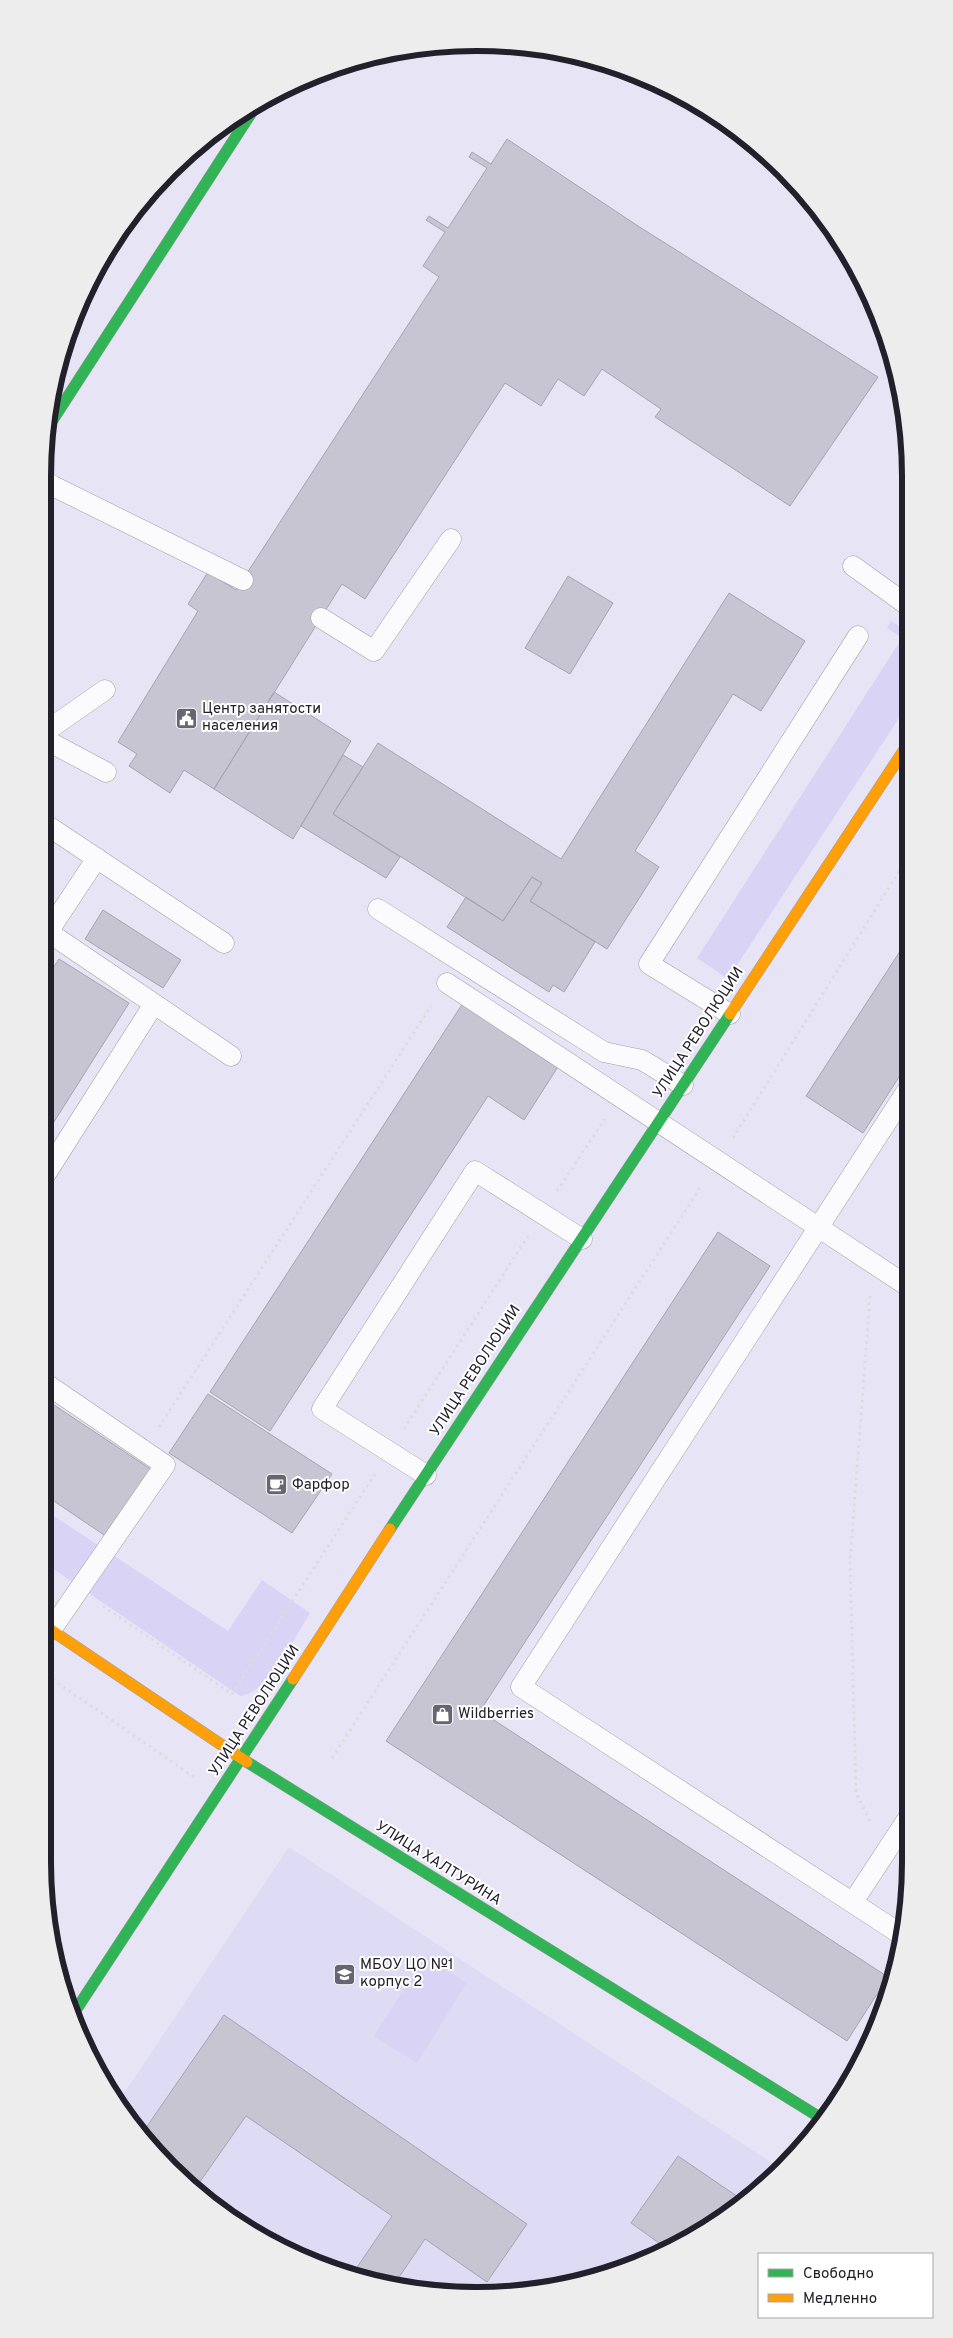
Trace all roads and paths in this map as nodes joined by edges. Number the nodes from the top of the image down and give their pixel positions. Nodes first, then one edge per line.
1 (248, 118) edge
2 (56, 415) edge
3 (51, 485) edge
4 (451, 539) dead end
5 (853, 566) dead end
6 (243, 580) dead end
7 (902, 601) edge
8 (321, 618) dead end
9 (858, 636) dead end
10 (105, 690) dead end
11 (51, 728) edge
12 (51, 743) edge
13 (902, 753) edge
14 (106, 772) dead end
15 (51, 828) edge
16 (97, 858) junction
17 (902, 867) edge
18 (378, 909) dead end
19 (51, 928) edge
20 (51, 939) edge
21 (224, 943) dead end
22 (447, 983) joint
23 (154, 1004) junction
24 (730, 1014) junction
25 (231, 1056) dead end
26 (683, 1085) junction
27 (620, 1095) junction
28 (902, 1098) edge
29 (659, 1121) junction
30 (718, 1160) junction
31 (51, 1166) edge
32 (542, 1214) junction
33 (818, 1227) junction
34 (582, 1239) junction
35 (873, 1263) junction
36 (902, 1282) edge
37 (51, 1387) edge
38 (144, 1450) junction
39 (389, 1452) junction
40 (426, 1475) junction
41 (51, 1570) edge
42 (79, 1590) junction
43 (51, 1622) edge
44 (51, 1630) edge
45 (51, 1678) edge
46 (332, 1758) dead end
47 (242, 1760) junction
48 (219, 1795) junction
49 (902, 1827) edge
50 (886, 1852) junction
51 (852, 1902) junction
52 (896, 1931) edge
53 (78, 2008) edge
54 (817, 2116) edge

1 - 2 street
3 - 6 lane
4 - 8 lane
5 - 7 lane
9 - 24 lane
10 - 11 lane
12 - 14 lane
13 - 24 street, УЛИЦА РЕВОЛЮЦИИ
15 - 16 lane
16 - 19 lane
16 - 21 lane
17 - 30 path
18 - 26 lane
20 - 23 lane
22 - 27 lane
22 - 38 path
23 - 25 lane
23 - 31 lane
24 - 26 street, УЛИЦА РЕВОЛЮЦИИ
26 - 29 street, УЛИЦА РЕВОЛЮЦИИ
27 - 29 lane
27 - 32 path
28 - 33 lane
29 - 30 lane
29 - 34 street, УЛИЦА РЕВОЛЮЦИИ
30 - 33 lane
30 - 46 path
32 - 34 lane
32 - 39 path
32 - 39 lane
33 - 35 lane
33 - 51 lane
34 - 40 street, УЛИЦА РЕВОЛЮЦИИ
35 - 36 lane
35 - 50 path
37 - 38 lane
38 - 42 lane
39 - 40 lane
39 - 42 path
40 - 47 street, УЛИЦА РЕВОЛЮЦИИ
41 - 42 path
42 - 43 lane
44 - 47 street, УЛИЦА ХАЛТУРИНА
45 - 48 path
47 - 48 street, УЛИЦА РЕВОЛЮЦИИ
47 - 54 street, УЛИЦА ХАЛТУРИНА
48 - 53 street, УЛИЦА РЕВОЛЮЦИИ
49 - 50 lane
50 - 51 lane
51 - 52 lane

